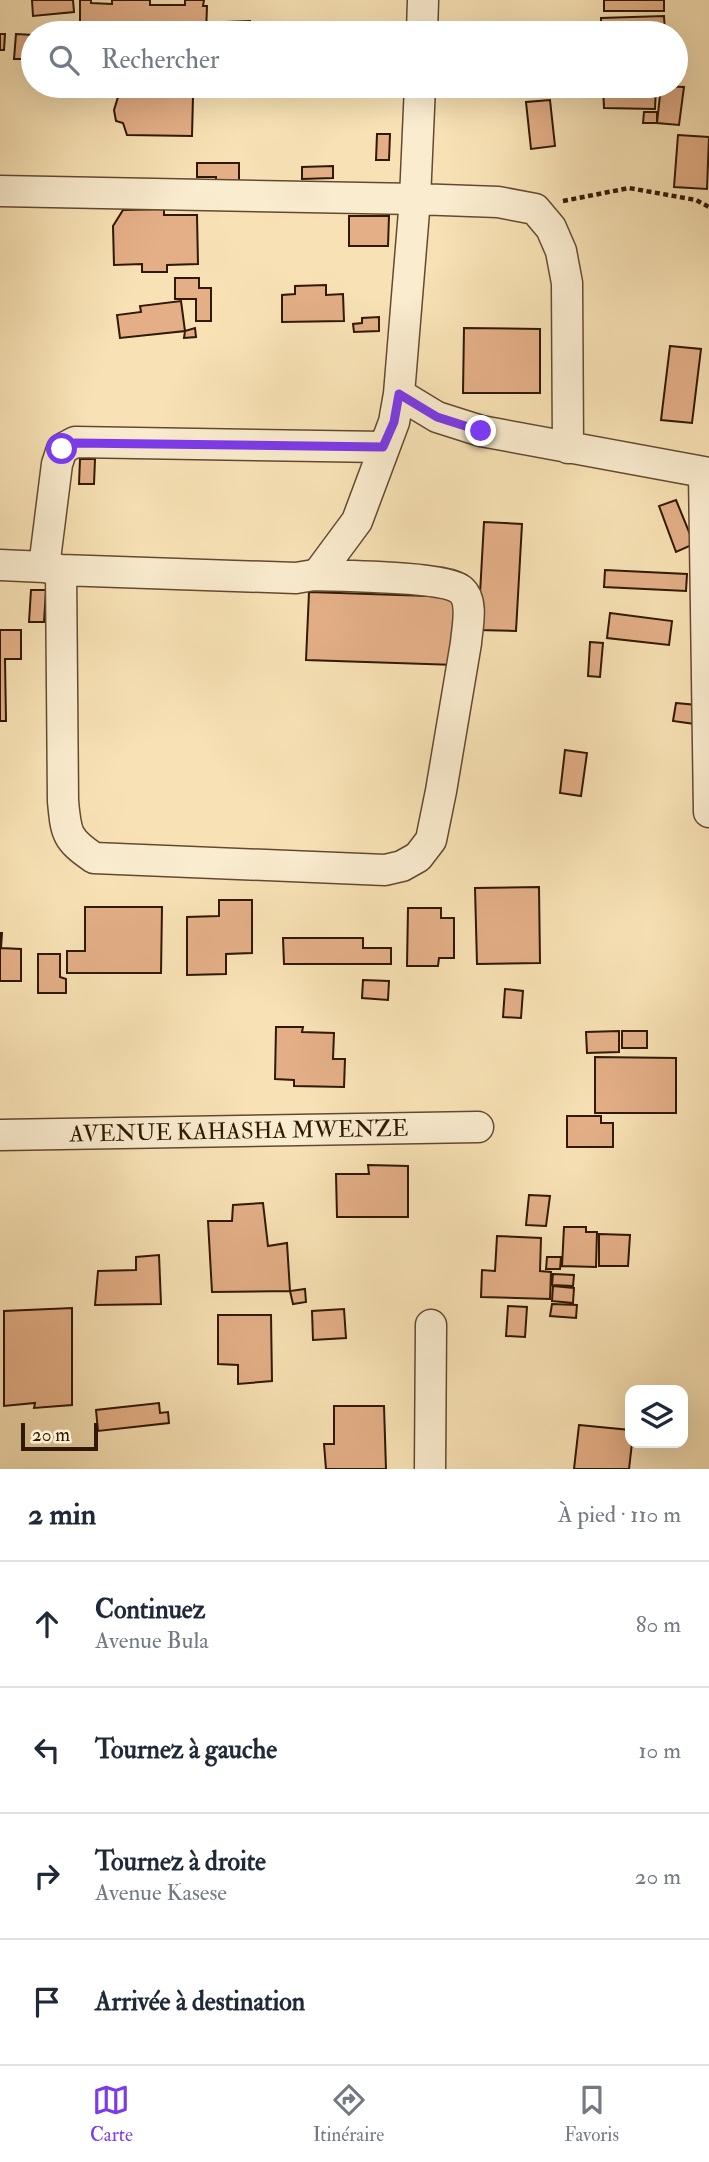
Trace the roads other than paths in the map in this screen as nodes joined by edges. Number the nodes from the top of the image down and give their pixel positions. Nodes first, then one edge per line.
1 (423, 0) edge
2 (422, 21) edge
3 (419, 98) edge
4 (0, 191) edge
5 (415, 199) junction
6 (399, 394) junction
7 (383, 447) junction
8 (568, 448) junction
9 (707, 473) edge
10 (0, 565) edge
11 (52, 569) junction
12 (314, 575) junction
13 (709, 812) edge
14 (478, 1128) dead end
15 (0, 1135) edge
16 (431, 1325) dead end
17 (430, 1469) edge

1 - 2 street
3 - 5 street
4 - 5 street
5 - 6 street
5 - 8 street
6 - 7 street
6 - 8 street
7 - 11 street
7 - 12 street
8 - 9 street
9 - 13 street
10 - 11 street
11 - 12 street
11 - 12 street
14 - 15 street, AVENUE KAHASHA MWENZE
16 - 17 street

